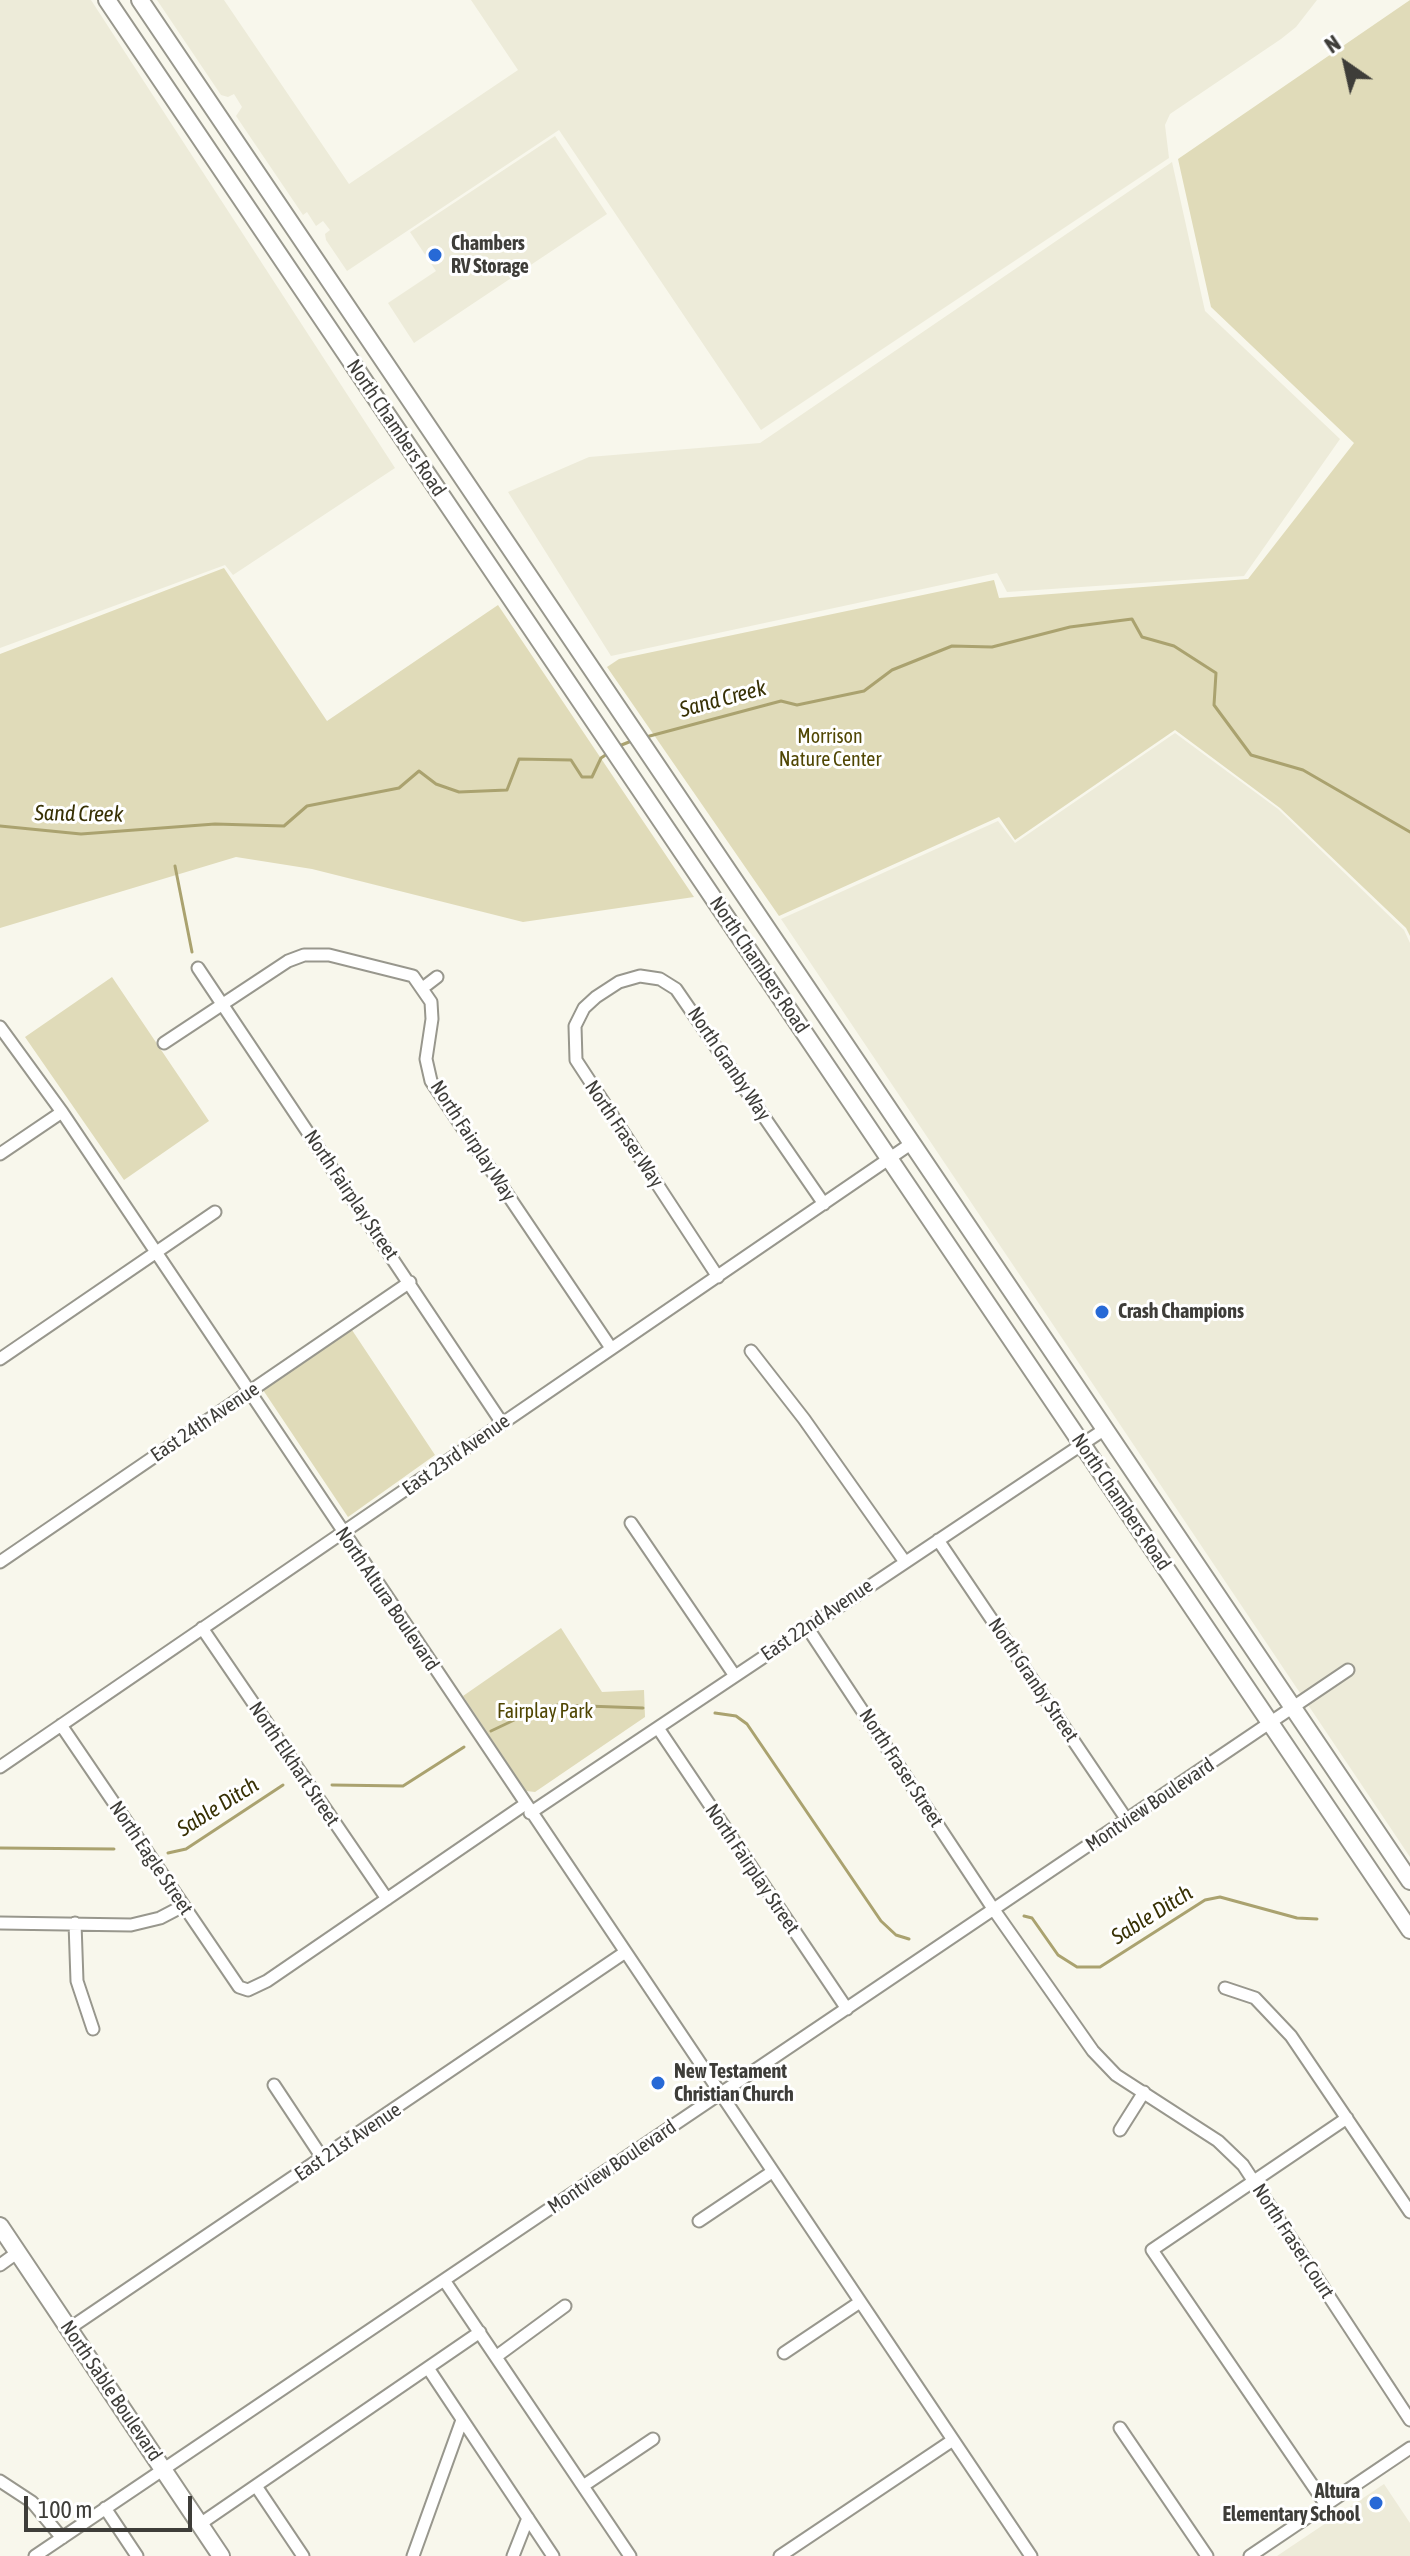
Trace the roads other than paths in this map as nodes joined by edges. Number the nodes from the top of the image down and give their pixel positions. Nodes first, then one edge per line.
1 (107, 0) edge
2 (140, 0) edge
3 (217, 116) junction
4 (193, 129) junction
5 (547, 602) junction
6 (525, 618) junction
7 (198, 968) dead end
8 (437, 977) dead end
9 (424, 987) junction
10 (605, 990) joint
11 (222, 1003) junction
12 (0, 1027) edge
13 (164, 1043) dead end
14 (62, 1112) junction
15 (912, 1143) junction
16 (0, 1154) edge
17 (890, 1159) junction
18 (824, 1204) junction
19 (215, 1212) dead end
20 (156, 1254) junction
21 (718, 1277) junction
22 (410, 1282) junction
23 (611, 1348) junction
24 (751, 1351) dead end
25 (0, 1359) edge
26 (250, 1392) junction
27 (502, 1423) junction
28 (1105, 1429) junction
29 (1082, 1444) junction
30 (631, 1523) dead end
31 (343, 1534) junction
32 (938, 1540) junction
33 (0, 1562) edge
34 (905, 1562) junction
35 (807, 1627) junction
36 (202, 1628) junction
37 (1348, 1670) dead end
38 (735, 1676) junction
39 (1294, 1708) junction
40 (1271, 1724) junction
41 (61, 1725) junction
42 (658, 1728) junction
43 (0, 1767) edge
44 (527, 1809) junction
45 (1127, 1820) junction
46 (1410, 1881) edge
47 (387, 1899) junction
48 (183, 1906) junction
49 (994, 1910) junction
50 (0, 1923) edge
51 (75, 1923) junction
52 (1410, 1930) edge
53 (624, 1953) junction
54 (1225, 1988) dead end
55 (242, 1989) joint
56 (847, 2009) junction
57 (93, 2029) dead end
58 (274, 2085) dead end
59 (1144, 2092) junction
60 (721, 2094) junction
61 (1347, 2118) junction
62 (1120, 2130) dead end
63 (323, 2159) junction
64 (772, 2172) junction
65 (1254, 2182) junction
66 (1410, 2212) edge
67 (699, 2221) dead end
68 (0, 2226) edge
69 (18, 2252) junction
70 (0, 2265) edge
71 (444, 2280) junction
72 (860, 2302) junction
73 (565, 2306) dead end
74 (70, 2328) junction
75 (480, 2332) junction
76 (784, 2353) dead end
77 (497, 2356) junction
78 (428, 2368) junction
79 (462, 2420) junction
80 (1410, 2420) edge
81 (1120, 2428) dead end
82 (653, 2439) dead end
83 (953, 2440) junction
84 (1410, 2448) edge
85 (163, 2469) junction
86 (0, 2481) edge
87 (256, 2486) junction
88 (583, 2486) junction
89 (1326, 2505) junction
90 (105, 2508) junction
91 (528, 2518) junction
92 (200, 2524) junction
93 (62, 2538) junction
94 (35, 2556) edge
95 (137, 2556) edge
96 (221, 2556) edge
97 (303, 2556) edge
98 (413, 2556) edge
99 (513, 2556) edge
100 (553, 2556) edge
101 (630, 2556) edge
102 (780, 2556) edge
103 (1031, 2556) edge
104 (1207, 2556) edge
105 (1250, 2556) edge

1 - 4 main road, North Chambers Road
2 - 3 main road, North Chambers Road
3 - 4 main road
3 - 5 main road, North Chambers Road
4 - 6 main road, North Chambers Road
5 - 6 main road
5 - 15 main road, North Chambers Road
6 - 17 main road, North Chambers Road
7 - 11 street, North Fairplay Street
8 - 9 street
9 - 11 street
9 - 23 street, North Fairplay Way
10 - 18 street, North Granby Way
10 - 21 street, North Fraser Way
11 - 13 street
11 - 22 street, North Fairplay Street
12 - 14 street, North Altura Boulevard
14 - 16 street
14 - 20 street, North Altura Boulevard
15 - 17 street, East 23rd Avenue
15 - 28 main road, North Chambers Road
17 - 18 street, East 23rd Avenue
17 - 29 main road, North Chambers Road
18 - 21 street, East 23rd Avenue
19 - 20 street
20 - 25 street
20 - 26 street, North Altura Boulevard
21 - 23 street, East 23rd Avenue
22 - 26 street, East 24th Avenue
22 - 27 street, North Fairplay Street
23 - 27 street, East 23rd Avenue
24 - 34 street
26 - 31 street, North Altura Boulevard
26 - 33 street, East 24th Avenue
27 - 31 street, East 23rd Avenue
28 - 29 street, East 22nd Avenue
28 - 39 main road, North Chambers Road
29 - 32 street, East 22nd Avenue
29 - 40 main road, North Chambers Road
30 - 38 street
31 - 36 street, East 23rd Avenue
31 - 44 street, North Altura Boulevard
32 - 34 street, East 22nd Avenue
32 - 45 street, North Granby Street
34 - 35 street, East 22nd Avenue
35 - 38 street, East 22nd Avenue
35 - 49 street, North Fraser Street
36 - 41 street, East 23rd Avenue
36 - 47 street, North Elkhart Street
37 - 39 street, Montview Boulevard
38 - 42 street, East 22nd Avenue
39 - 40 street, Montview Boulevard
39 - 46 main road, North Chambers Road
40 - 45 street, Montview Boulevard
40 - 52 main road, North Chambers Road
41 - 43 street, East 23rd Avenue
41 - 48 street, North Eagle Street
42 - 44 street, East 22nd Avenue
42 - 56 street, North Fairplay Street
44 - 47 street, East 22nd Avenue
44 - 53 street, North Altura Boulevard
45 - 49 street, Montview Boulevard
47 - 55 street, East 22nd Avenue
48 - 51 street
48 - 55 street, North Eagle Street
49 - 56 street, Montview Boulevard
49 - 59 street, North Fraser Court
50 - 51 street
51 - 57 street
53 - 60 street, North Altura Boulevard
53 - 63 street, East 21st Avenue
54 - 61 street
56 - 60 street, Montview Boulevard
58 - 63 street
59 - 62 street
59 - 65 street, North Fraser Court
60 - 64 street, North Altura Boulevard
60 - 71 street, Montview Boulevard
61 - 65 street
61 - 66 street
63 - 74 street, East 21st Avenue
64 - 67 street
64 - 72 street, North Altura Boulevard
65 - 80 street, North Fraser Court
65 - 89 street
68 - 69 main road, North Sable Boulevard
69 - 70 street
69 - 74 main road, North Sable Boulevard
71 - 75 street
71 - 85 street, Montview Boulevard
72 - 76 street
72 - 83 street, North Altura Boulevard
73 - 77 street
74 - 85 main road, North Sable Boulevard
75 - 77 street
75 - 78 street
77 - 88 street
78 - 79 street
78 - 87 street
79 - 91 street
79 - 98 street
81 - 104 street
82 - 88 street
83 - 102 street
83 - 103 street, North Altura Boulevard
84 - 89 street
85 - 90 street, Montview Boulevard
85 - 92 main road, North Sable Boulevard
86 - 93 street
87 - 92 street
87 - 97 street
88 - 101 street
89 - 105 street
90 - 93 street, Montview Boulevard
90 - 95 street
91 - 99 street
91 - 100 street
92 - 96 main road, North Sable Boulevard
93 - 94 street, Montview Boulevard

